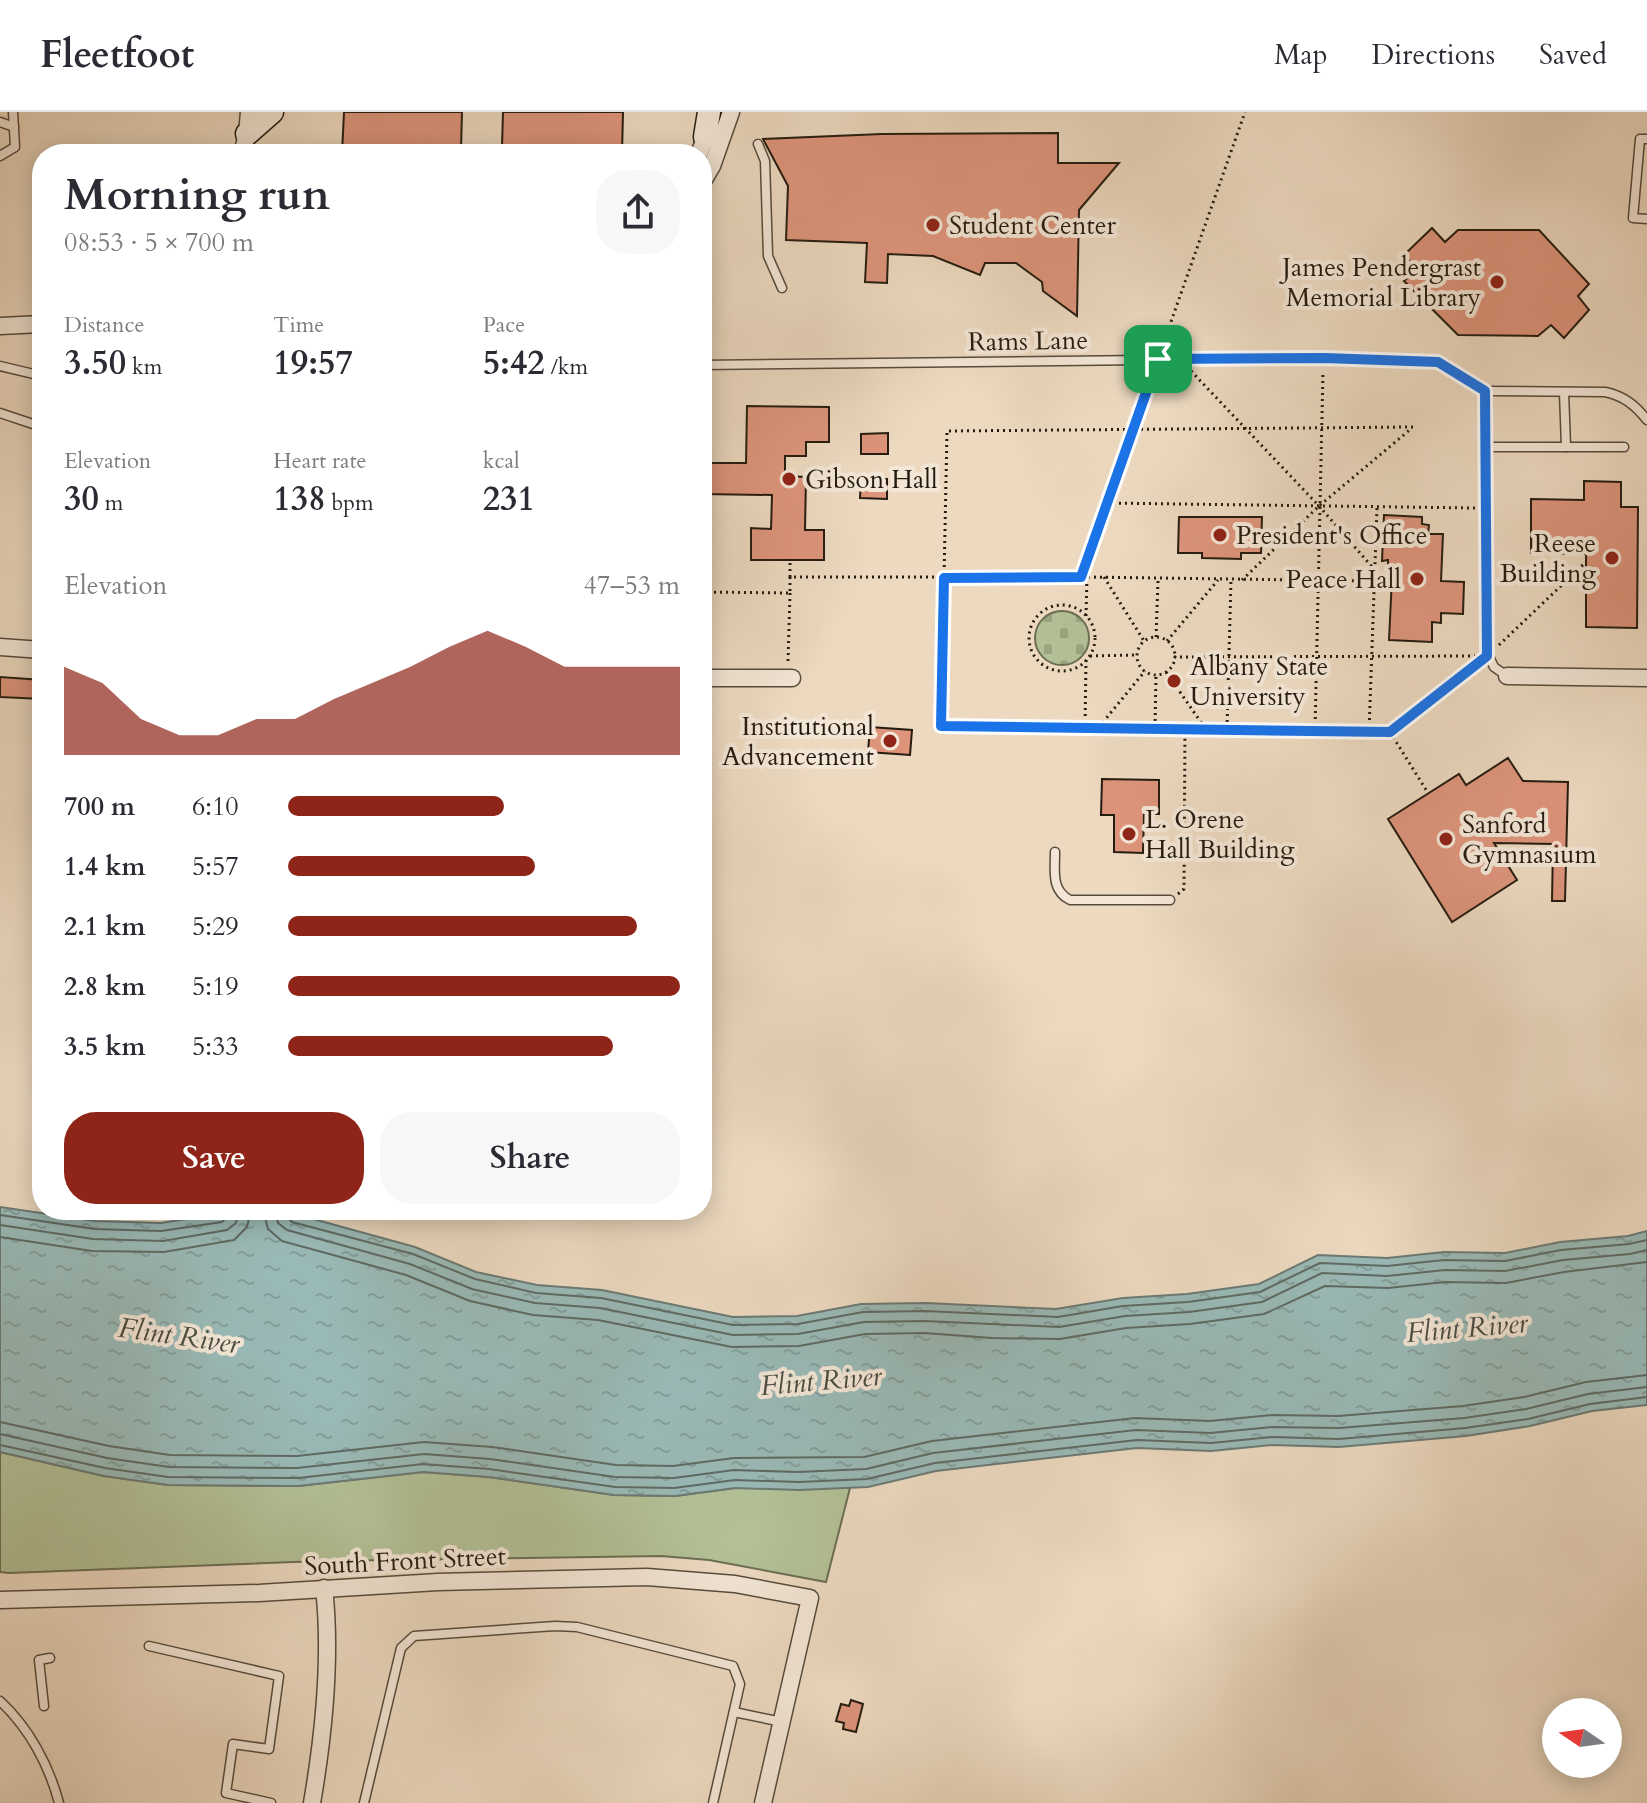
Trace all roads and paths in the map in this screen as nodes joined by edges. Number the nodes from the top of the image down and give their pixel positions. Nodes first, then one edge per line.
1 (13, 112) edge
2 (272, 112) edge
3 (712, 112) edge
4 (731, 112) edge
5 (1245, 112) edge
6 (0, 122) edge
7 (14, 127) junction
8 (246, 133) edge
9 (1647, 139) edge
10 (703, 144) edge
11 (758, 144) dead end
12 (0, 156) edge
13 (712, 166) edge
14 (1647, 219) edge
15 (782, 288) dead end
16 (32, 324) edge
17 (0, 326) edge
18 (1324, 358) junction
19 (1158, 359) junction
20 (1180, 359) junction
21 (712, 365) edge
22 (0, 366) edge
23 (32, 374) edge
24 (1485, 391) junction
25 (1564, 392) junction
26 (0, 413) edge
27 (1647, 420) edge
28 (32, 424) edge
29 (1321, 427) junction
30 (1245, 428) junction
31 (1134, 429) junction
32 (1485, 447) junction
33 (1566, 447) junction
34 (1624, 447) dead end
35 (1107, 503) junction
36 (1319, 506) junction
37 (1377, 507) junction
38 (1485, 508) junction
39 (790, 560) dead end
40 (1586, 562) dead end
41 (1374, 569) junction
42 (790, 577) junction
43 (1081, 577) junction
44 (1087, 577) junction
45 (1104, 577) junction
46 (944, 578) junction
47 (1158, 579) junction
48 (1218, 580) junction
49 (1231, 580) junction
50 (1242, 580) junction
51 (1319, 581) junction
52 (1374, 581) junction
53 (712, 592) edge
54 (790, 593) junction
55 (1086, 616) junction
56 (1156, 637) junction
57 (1144, 641) junction
58 (1167, 641) junction
59 (0, 647) edge
60 (32, 649) edge
61 (1137, 655) junction
62 (1487, 656) junction
63 (1174, 657) junction
64 (1229, 657) junction
65 (1317, 657) junction
66 (1371, 657) junction
67 (1088, 658) junction
68 (1145, 671) junction
69 (1166, 672) junction
70 (1156, 675) junction
71 (1507, 676) joint
72 (712, 678) edge
73 (790, 678) joint
74 (1647, 678) edge
75 (1085, 728) junction
76 (1098, 728) junction
77 (1155, 729) junction
78 (1185, 730) junction
79 (1206, 730) junction
80 (1227, 730) junction
81 (1315, 731) junction
82 (1369, 732) junction
83 (1390, 732) junction
84 (1428, 793) dead end
85 (1055, 852) dead end
86 (1170, 900) joint
87 (324, 1588) junction
88 (0, 1600) edge
89 (149, 1646) dead end
90 (50, 1658) dead end
91 (0, 1701) edge
92 (44, 1706) dead end
93 (734, 1712) junction
94 (782, 1722) junction
95 (226, 1793) junction
96 (59, 1803) edge
97 (224, 1803) edge
98 (271, 1803) edge
99 (312, 1803) edge
100 (364, 1803) edge
101 (713, 1803) edge
102 (763, 1803) edge

1 - 7 lane
2 - 8 main road
3 - 10 main road
4 - 13 street
5 - 19 path
6 - 7 lane
7 - 12 lane
9 - 14 lane
11 - 15 lane
16 - 17 street
18 - 20 lane, Rams Lane
18 - 24 lane, Rams Lane
18 - 29 path
19 - 20 lane, Rams Lane
19 - 21 lane, Rams Lane
19 - 31 path
20 - 30 path
22 - 23 lane
24 - 25 lane
24 - 32 lane
25 - 27 lane
25 - 33 lane
26 - 28 lane
29 - 30 path
29 - 36 path
29 - 36 path
30 - 31 path
30 - 36 path
31 - 35 path
31 - 46 path
32 - 33 lane
32 - 38 lane
33 - 34 lane
35 - 36 path
35 - 43 path
36 - 37 path
36 - 41 path
36 - 50 path
36 - 51 path
37 - 38 path
37 - 41 path
38 - 62 lane
39 - 42 path
40 - 62 path
41 - 52 path
42 - 46 path
42 - 54 path
43 - 44 path
43 - 46 path
44 - 45 path
44 - 55 path
45 - 47 path
45 - 57 path
46 - 75 path
47 - 48 path
47 - 56 path
48 - 49 path
48 - 58 path
49 - 50 path
49 - 64 path
50 - 51 path
51 - 52 path
51 - 65 path
52 - 66 path
53 - 54 path
54 - 73 path
55 - 67 path
55 - 67 path
56 - 57 path
56 - 58 path
57 - 61 path
58 - 63 path
59 - 60 street
61 - 67 path
61 - 68 path
62 - 66 path
62 - 71 lane
62 - 83 path
63 - 64 path
63 - 69 path
64 - 65 path
64 - 80 path
65 - 66 path
65 - 81 path
66 - 82 path
67 - 75 path
68 - 70 path
68 - 76 path
69 - 70 path
69 - 79 path
70 - 77 path
71 - 74 street
72 - 73 street
75 - 76 path
76 - 77 path
77 - 78 path
78 - 79 path
78 - 86 path
79 - 80 path
80 - 81 path
81 - 82 path
82 - 83 path
83 - 84 path
85 - 86 lane
87 - 88 street, South Front Street
87 - 94 street, South Front Street
87 - 99 street
89 - 95 lane
90 - 92 lane
91 - 96 lane
93 - 94 lane
93 - 100 lane
93 - 101 lane
94 - 102 street
95 - 97 lane
95 - 98 lane

